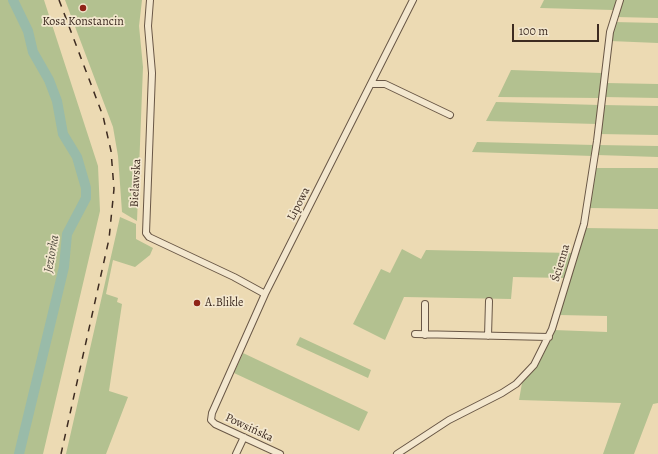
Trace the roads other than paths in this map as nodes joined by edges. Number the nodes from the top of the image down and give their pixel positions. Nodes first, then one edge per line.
1 (150, 0) edge
2 (413, 0) edge
3 (620, 0) edge
4 (372, 84) junction
5 (450, 115) dead end
6 (266, 294) junction
7 (489, 301) dead end
8 (425, 304) dead end
9 (415, 334) dead end
10 (425, 335) junction
11 (488, 336) junction
12 (549, 337) junction
13 (212, 420) joint
14 (244, 437) junction
15 (236, 454) edge
16 (280, 454) edge
17 (397, 454) edge

1 - 6 street, Bielawska
2 - 4 street, Lipowa
3 - 12 street, Ścienna
4 - 5 street
4 - 6 street, Lipowa
6 - 13 street, Lipowa
7 - 11 street
8 - 10 street
9 - 10 street
10 - 11 street
11 - 12 street
12 - 17 street, Ścienna
13 - 14 street, Powsińska
14 - 15 street
14 - 16 street, Powsińska

